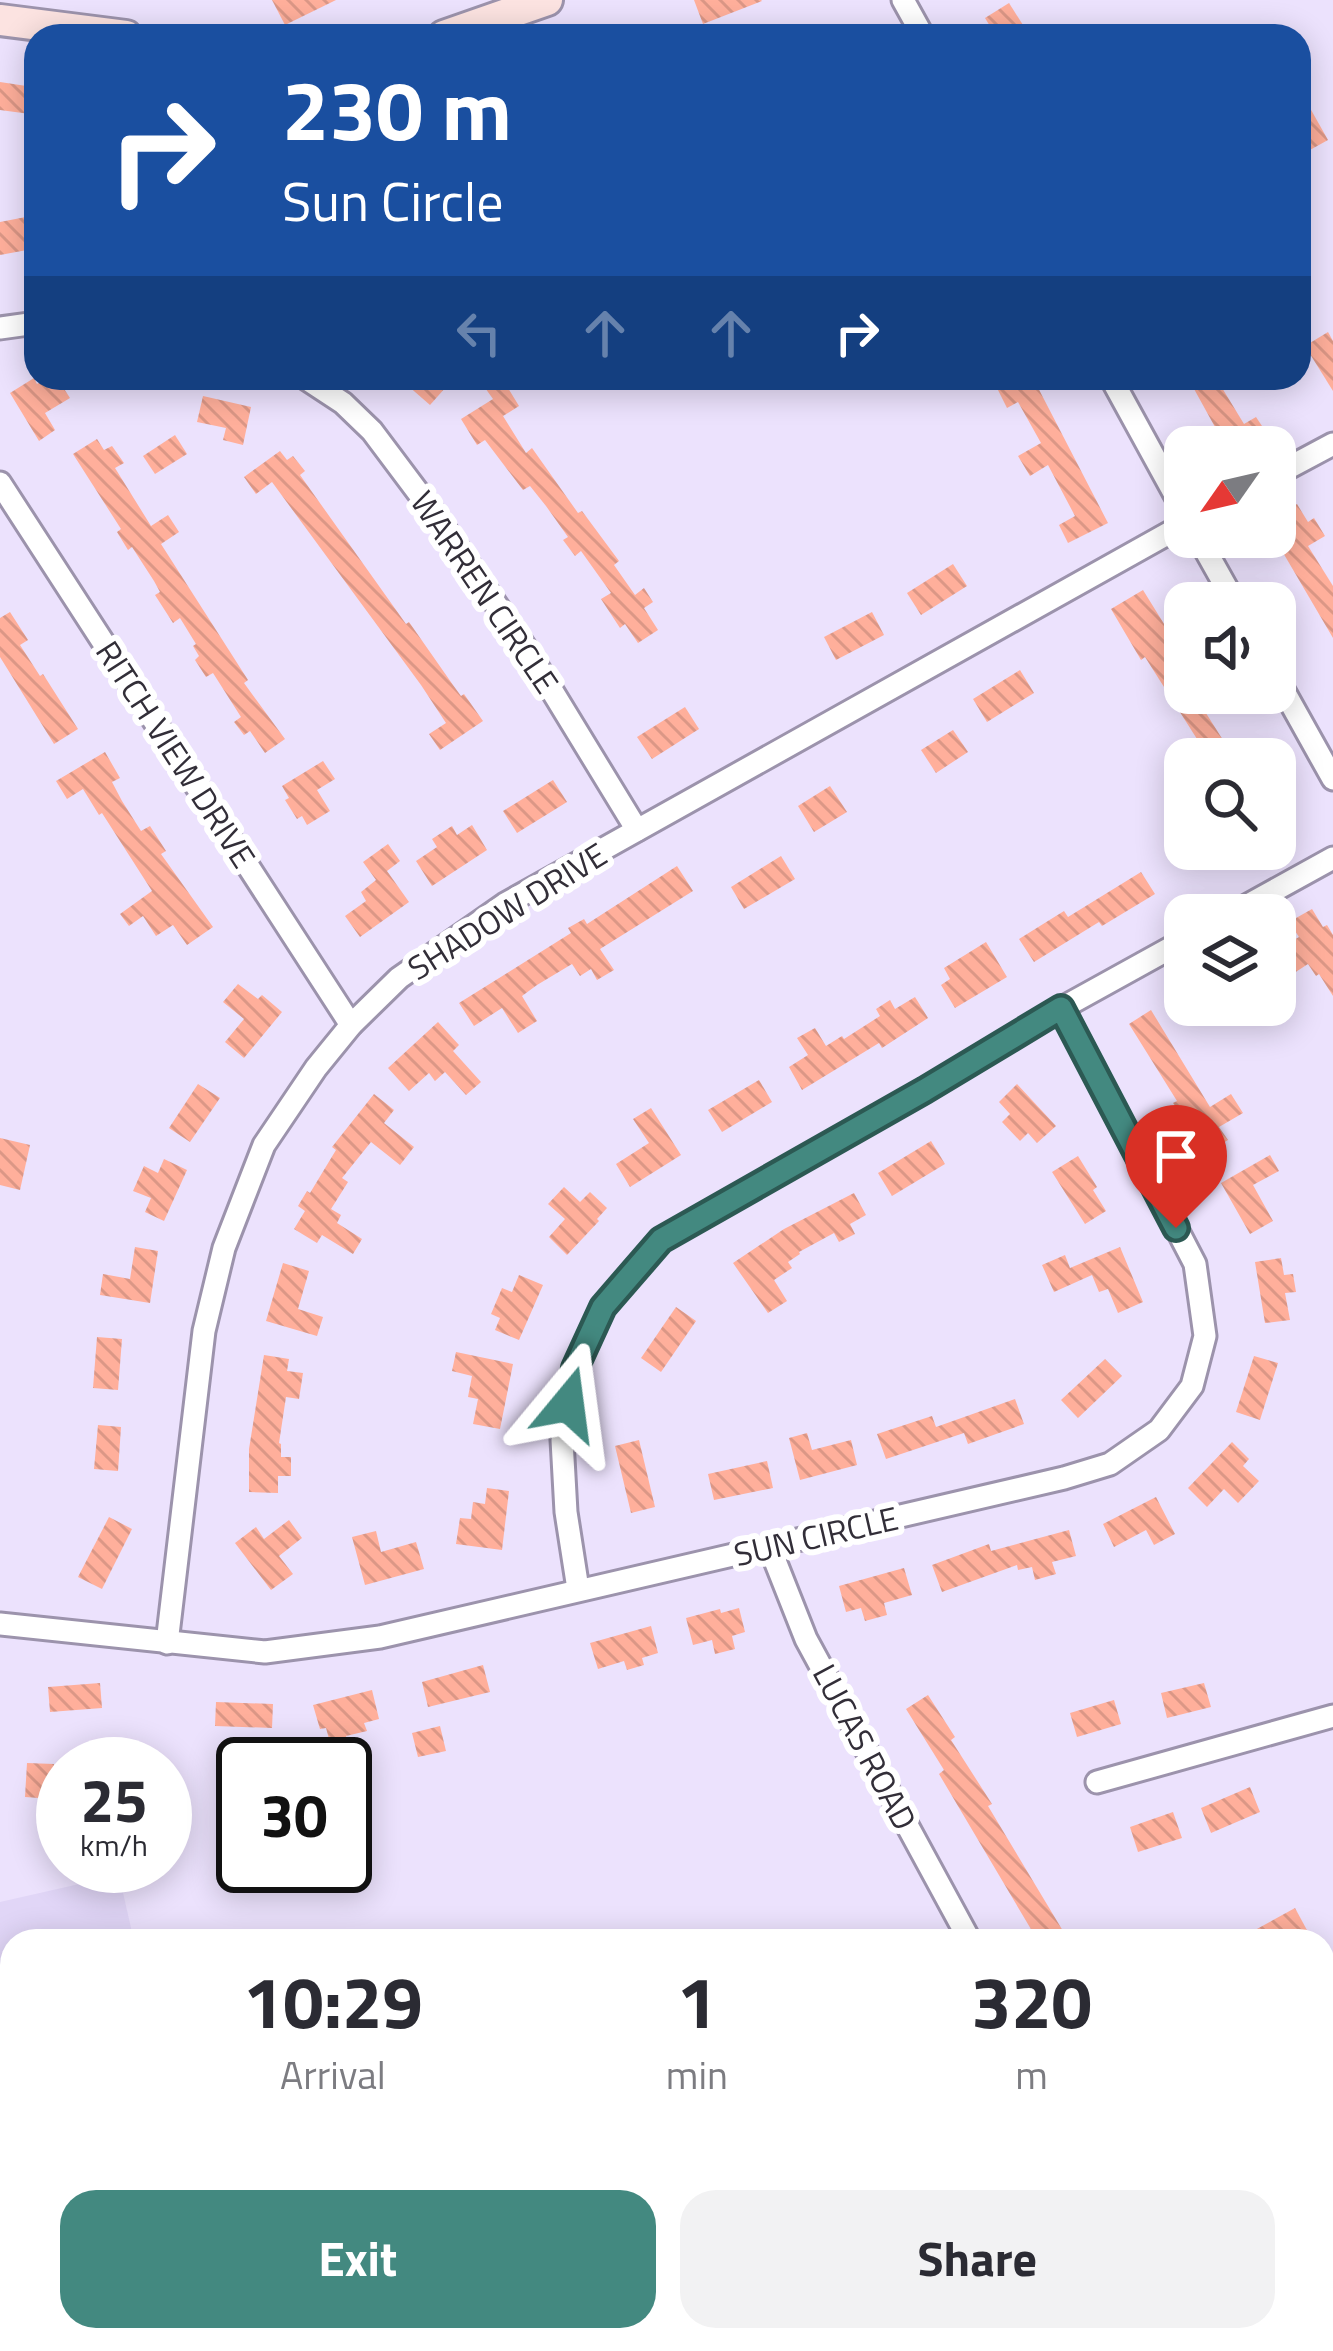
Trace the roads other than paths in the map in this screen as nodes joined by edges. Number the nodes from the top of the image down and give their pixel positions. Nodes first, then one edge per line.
1 (547, 0) edge
2 (0, 20) edge
3 (32, 24) edge
4 (478, 24) edge
5 (323, 390) edge
6 (1118, 390) edge
7 (1333, 444) edge
8 (1296, 464) edge
9 (1164, 475) edge
10 (0, 483) edge
11 (1164, 536) edge
12 (1296, 713) edge
13 (1333, 779) edge
14 (637, 830) junction
15 (1333, 858) edge
16 (1268, 894) edge
17 (1164, 952) edge
18 (1061, 1008) junction
19 (351, 1024) junction
20 (770, 1548) junction
21 (578, 1589) junction
22 (0, 1624) edge
23 (167, 1642) junction
24 (1333, 1716) edge
25 (1096, 1782) dead end
26 (963, 1929) edge

1 - 4 street
2 - 3 street
5 - 14 street, WARREN CIRCLE
6 - 9 street
7 - 8 street
10 - 19 street, RITCH VIEW DRIVE
11 - 14 street, SHADOW DRIVE
12 - 13 street
14 - 19 street, SHADOW DRIVE
15 - 16 street
17 - 18 street
18 - 20 street, SUN CIRCLE
18 - 21 street
19 - 23 street, SHADOW DRIVE
20 - 21 street, SUN CIRCLE
20 - 26 street, LUCAS ROAD
21 - 23 street, SUN CIRCLE
22 - 23 street, SUN CIRCLE
24 - 25 street

